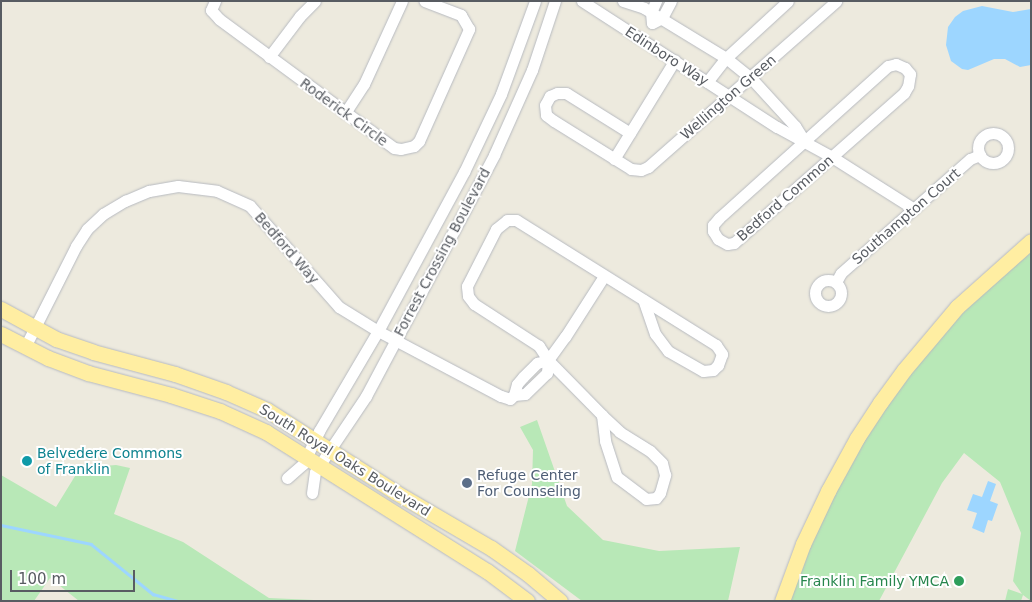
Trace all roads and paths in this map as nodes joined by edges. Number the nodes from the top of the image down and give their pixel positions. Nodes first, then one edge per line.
1 (215, 1) edge
2 (315, 1) edge
3 (402, 1) edge
4 (425, 1) edge
5 (535, 1) edge
6 (555, 1) edge
7 (582, 1) edge
8 (623, 1) edge
9 (671, 1) edge
10 (788, 1) edge
11 (836, 1) edge
12 (655, 14) edge
13 (642, 39) junction
14 (268, 57) junction
15 (726, 58) junction
16 (675, 60) junction
17 (751, 78) junction
18 (707, 82) junction
19 (728, 96) junction
20 (344, 112) junction
21 (630, 132) junction
22 (804, 140) junction
23 (980, 155) dead end
24 (832, 157) junction
25 (614, 159) junction
26 (914, 209) junction
27 (1031, 241) edge
28 (604, 276) junction
29 (836, 282) dead end
30 (643, 300) junction
31 (1, 309) edge
32 (34, 328) junction
33 (378, 331) junction
34 (1, 334) edge
35 (395, 339) junction
36 (25, 347) junction
37 (548, 360) junction
38 (602, 415) junction
39 (315, 440) junction
40 (331, 450) junction
41 (313, 462) junction
42 (287, 478) dead end
43 (312, 493) dead end
44 (527, 601) edge
45 (560, 601) edge
46 (782, 601) edge

1 - 14 street, Roderick Circle
2 - 14 street
3 - 20 street
4 - 20 street, Roderick Circle
5 - 33 street, Forrest Crossing Boulevard
6 - 35 street, Forrest Crossing Boulevard
7 - 13 street, Edinboro Way
8 - 12 street, Edinboro Way
9 - 12 street
10 - 15 street, Wellington Green
11 - 17 street, Wellington Green
12 - 13 street
12 - 15 street, Edinboro Way
13 - 16 street, Edinboro Way
14 - 20 street, Roderick Circle
15 - 17 street, Edinboro Way
15 - 18 street, Wellington Green
16 - 18 street, Edinboro Way
16 - 21 street
17 - 19 street, Wellington Green
17 - 22 street, Edinboro Way
18 - 19 street, Edinboro Way
19 - 22 street, Edinboro Way
19 - 25 street, Wellington Green
21 - 25 street
21 - 25 street, Wellington Green
22 - 24 street, Edinboro Way
22 - 24 street, Bedford Common
22 - 24 street, Bedford Common
23 - 26 street, Southampton Court
24 - 26 street, Edinboro Way
26 - 29 street, Southampton Court
27 - 46 main road
28 - 30 street
28 - 37 street, Bedford Way
28 - 37 street
30 - 30 street
31 - 32 main road, South Royal Oaks Boulevard
32 - 33 street, Bedford Way
32 - 36 street, Bedford Way
32 - 39 main road, South Royal Oaks Boulevard
33 - 35 street, Bedford Way
33 - 39 street, Forrest Crossing Boulevard
34 - 36 main road, South Royal Oaks Boulevard
35 - 37 street, Bedford Way
35 - 40 street, Forrest Crossing Boulevard
36 - 41 main road, South Royal Oaks Boulevard
37 - 38 street
38 - 38 street
39 - 40 main road, South Royal Oaks Boulevard
39 - 41 street, Forrest Crossing Boulevard
40 - 41 street, Forrest Crossing Boulevard
40 - 45 main road, South Royal Oaks Boulevard
41 - 42 street, Forrest Crossing Boulevard
41 - 43 street, Forrest Crossing Boulevard
41 - 44 main road, South Royal Oaks Boulevard

